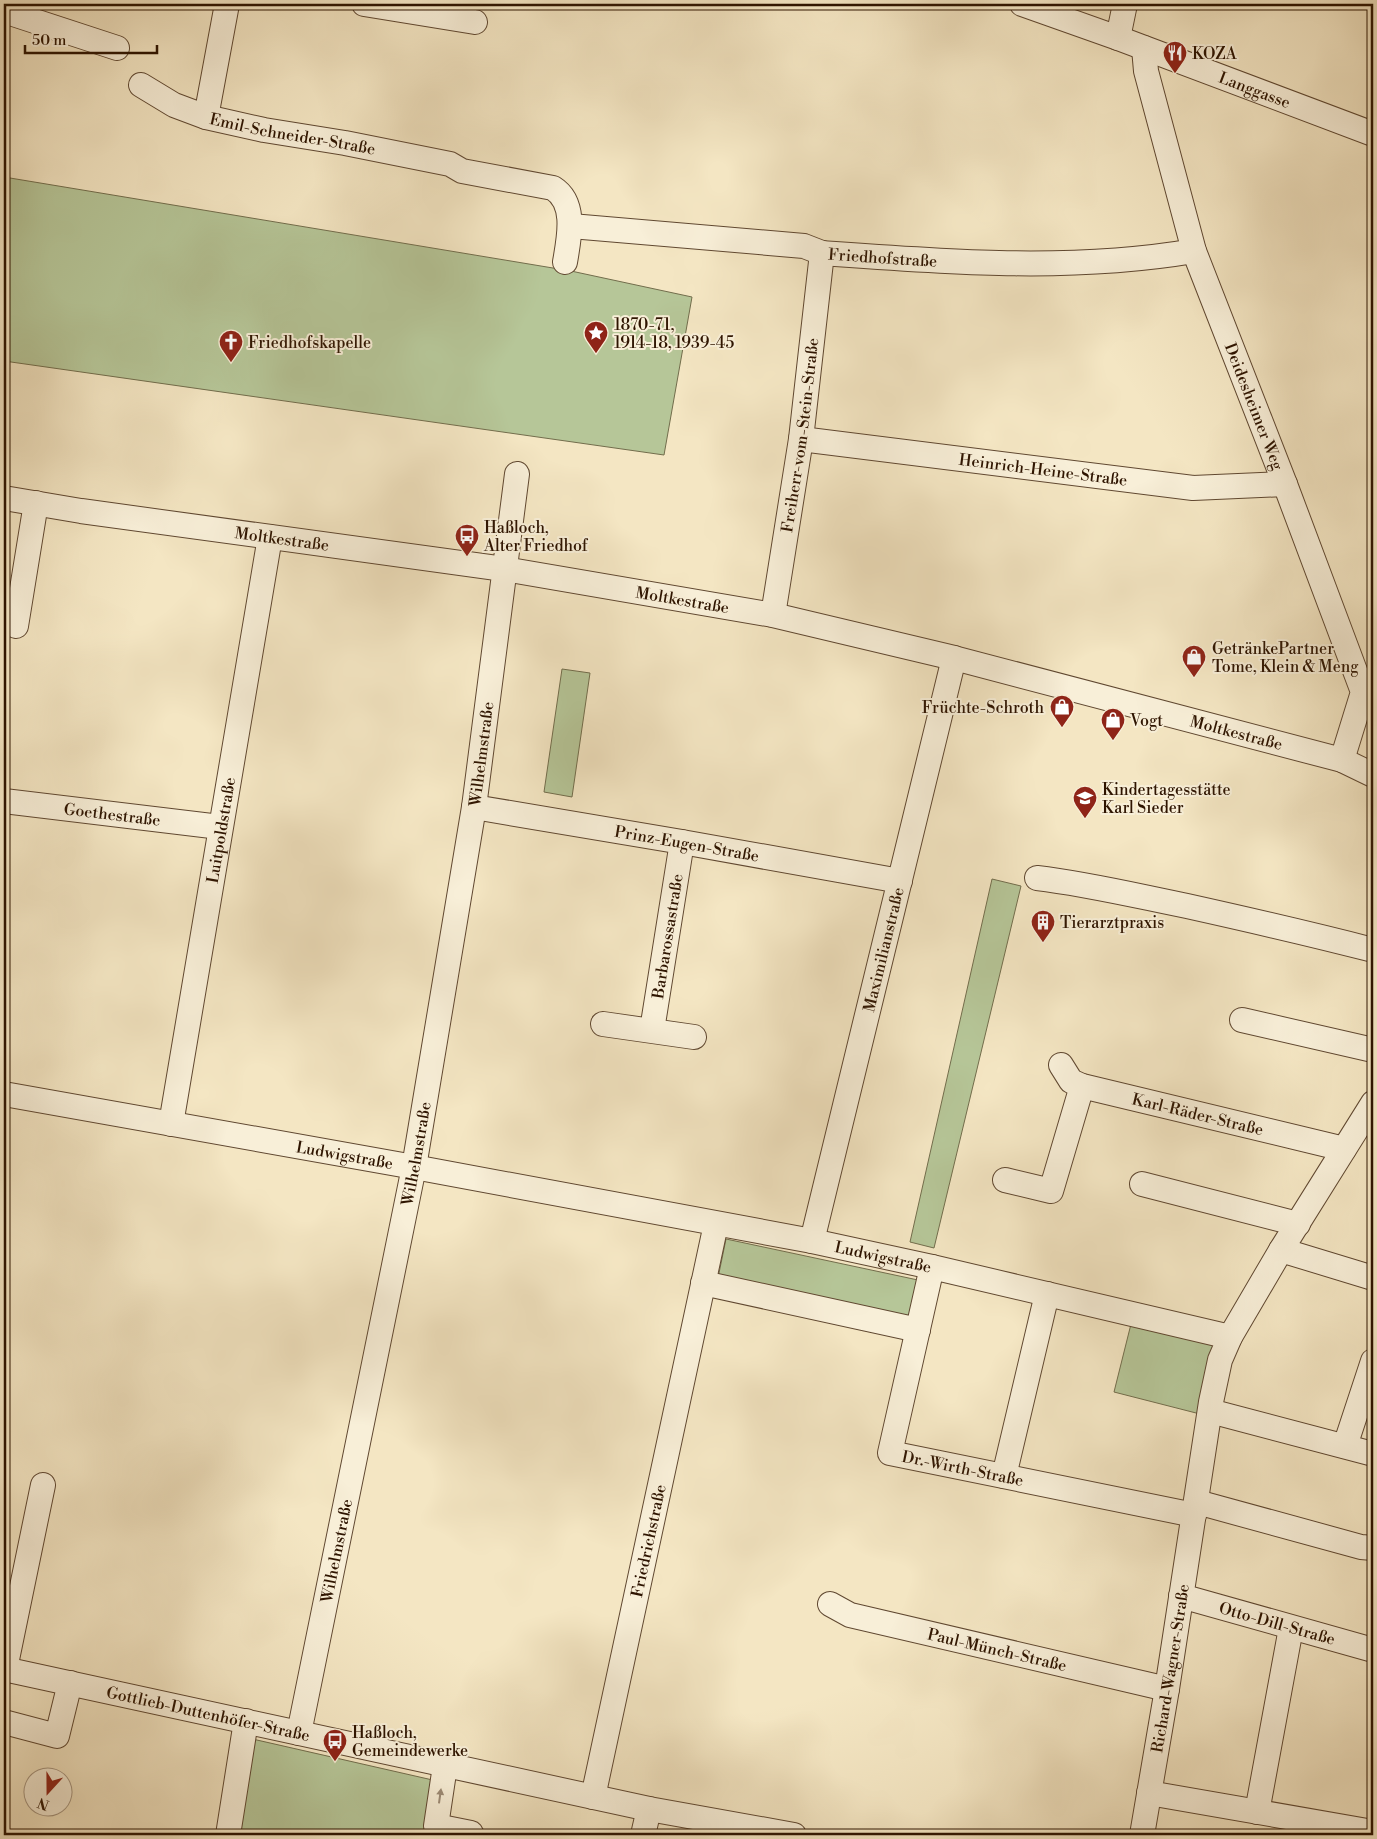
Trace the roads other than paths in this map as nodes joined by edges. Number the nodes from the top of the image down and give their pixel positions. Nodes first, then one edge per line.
1 (227, 4) edge
2 (364, 4) edge
3 (1022, 4) edge
4 (1125, 4) edge
5 (415, 8) edge
6 (4, 11) edge
7 (475, 22) dead end
8 (1118, 38) junction
9 (117, 48) dead end
10 (1144, 48) junction
11 (142, 85) dead end
12 (206, 117) junction
13 (1373, 134) edge
14 (571, 226) junction
15 (1194, 251) junction
16 (822, 253) junction
17 (565, 262) dead end
18 (801, 439) junction
19 (517, 474) dead end
20 (1285, 484) junction
21 (4, 498) edge
22 (36, 503) junction
23 (270, 536) junction
24 (504, 569) junction
25 (773, 615) junction
26 (16, 626) dead end
27 (954, 658) junction
28 (1346, 762) junction
29 (1373, 764) edge
30 (1373, 775) edge
31 (4, 801) edge
32 (474, 807) junction
33 (220, 827) junction
34 (682, 842) junction
35 (1037, 878) dead end
36 (900, 882) junction
37 (1373, 950) edge
38 (1242, 1020) dead end
39 (603, 1024) dead end
40 (652, 1030) junction
41 (694, 1037) dead end
42 (1373, 1050) edge
43 (1061, 1065) dead end
44 (1082, 1086) junction
45 (4, 1094) edge
46 (1373, 1102) edge
47 (171, 1124) junction
48 (1344, 1149) junction
49 (414, 1167) junction
50 (1005, 1180) dead end
51 (1142, 1184) dead end
52 (716, 1224) junction
53 (1298, 1224) junction
54 (812, 1241) junction
55 (1281, 1250) junction
56 (932, 1267) junction
57 (1373, 1278) edge
58 (703, 1283) junction
59 (1048, 1294) junction
60 (918, 1330) junction
61 (1230, 1337) junction
62 (1373, 1361) edge
63 (1210, 1412) junction
64 (1345, 1446) junction
65 (1373, 1454) edge
66 (1004, 1476) junction
67 (43, 1485) dead end
68 (1195, 1508) junction
69 (1373, 1548) edge
70 (1181, 1596) junction
71 (830, 1604) dead end
72 (1291, 1628) junction
73 (1373, 1650) edge
74 (4, 1669) edge
75 (70, 1683) junction
76 (1167, 1689) junction
77 (246, 1721) junction
78 (4, 1722) edge
79 (299, 1733) junction
80 (444, 1766) junction
81 (1149, 1793) junction
82 (593, 1798) junction
83 (649, 1809) junction
84 (1257, 1812) junction
85 (1373, 1832) edge
86 (228, 1835) edge
87 (471, 1835) edge
88 (643, 1835) edge
89 (794, 1835) edge
90 (1142, 1835) edge

1 - 12 street
2 - 5 street
3 - 8 street, Langgasse
4 - 8 street
5 - 7 street
6 - 9 street
8 - 10 street, Langgasse
10 - 13 street, Langgasse
10 - 15 street, Deidesheimer Weg
11 - 12 street, Emil-Schneider-Straße
12 - 14 street, Emil-Schneider-Straße
14 - 16 street, Friedhofstraße
14 - 17 street
15 - 16 street, Friedhofstraße
15 - 20 street, Deidesheimer Weg
16 - 18 street, Freiherr-vom-Stein-Straße
18 - 20 street, Heinrich-Heine-Straße
18 - 25 street, Freiherr-vom-Stein-Straße
19 - 24 street, Wilhelmstraße
20 - 28 street, Deidesheimer Weg
21 - 22 street, Moltkestraße
22 - 23 street, Moltkestraße
22 - 26 street
23 - 24 street, Moltkestraße
23 - 33 street, Luitpoldstraße
24 - 25 street, Moltkestraße
24 - 32 street, Wilhelmstraße
25 - 27 street, Moltkestraße
27 - 28 street, Moltkestraße
27 - 36 street, Maximilianstraße
28 - 29 street, Moltkestraße
28 - 30 street, Moltkestraße
31 - 33 street, Goethestraße
32 - 34 street, Prinz-Eugen-Straße
32 - 49 street, Wilhelmstraße
33 - 47 street, Luitpoldstraße
34 - 36 street, Prinz-Eugen-Straße
34 - 40 street, Barbarossastraße
35 - 37 street
36 - 54 street, Maximilianstraße
38 - 42 street
39 - 40 street
40 - 41 street
43 - 44 street, Karl-Räder-Straße
44 - 48 street, Karl-Räder-Straße
44 - 50 street
45 - 47 street, Ludwigstraße
46 - 48 street, Richard-Wagner-Straße
47 - 49 street, Ludwigstraße
48 - 53 street, Richard-Wagner-Straße
49 - 52 street, Ludwigstraße
49 - 79 street, Wilhelmstraße
51 - 53 street
52 - 54 street, Ludwigstraße
52 - 58 street
53 - 55 street, Richard-Wagner-Straße
54 - 56 street, Ludwigstraße
55 - 57 street
55 - 61 street, Richard-Wagner-Straße
56 - 59 street, Ludwigstraße
56 - 60 street, Dr.-Wirth-Straße
58 - 60 street
58 - 82 street, Friedrichstraße
59 - 61 street, Ludwigstraße
59 - 66 street
60 - 66 street, Dr.-Wirth-Straße
61 - 63 street, Richard-Wagner-Straße
62 - 64 street
63 - 64 street
63 - 68 street, Richard-Wagner-Straße
64 - 65 street
66 - 68 street, Dr.-Wirth-Straße
67 - 74 street
68 - 69 street
68 - 70 street, Richard-Wagner-Straße
70 - 72 street, Otto-Dill-Straße
70 - 76 street, Richard-Wagner-Straße
71 - 76 street, Paul-Münch-Straße
72 - 73 street, Otto-Dill-Straße
72 - 84 street
74 - 75 street, Gottlieb-Duttenhöfer-Straße
75 - 77 street, Gottlieb-Duttenhöfer-Straße
75 - 78 street
76 - 81 street, Richard-Wagner-Straße
77 - 79 street, Gottlieb-Duttenhöfer-Straße
77 - 86 street
79 - 80 street, Gottlieb-Duttenhöfer-Straße
80 - 82 street, Gottlieb-Duttenhöfer-Straße
87 -> 80 street
81 - 84 street
81 - 90 street, Richard-Wagner-Straße
82 - 83 street, Gottlieb-Duttenhöfer-Straße
83 - 88 street
83 - 89 street, Gottlieb-Duttenhöfer-Straße
84 - 85 street

